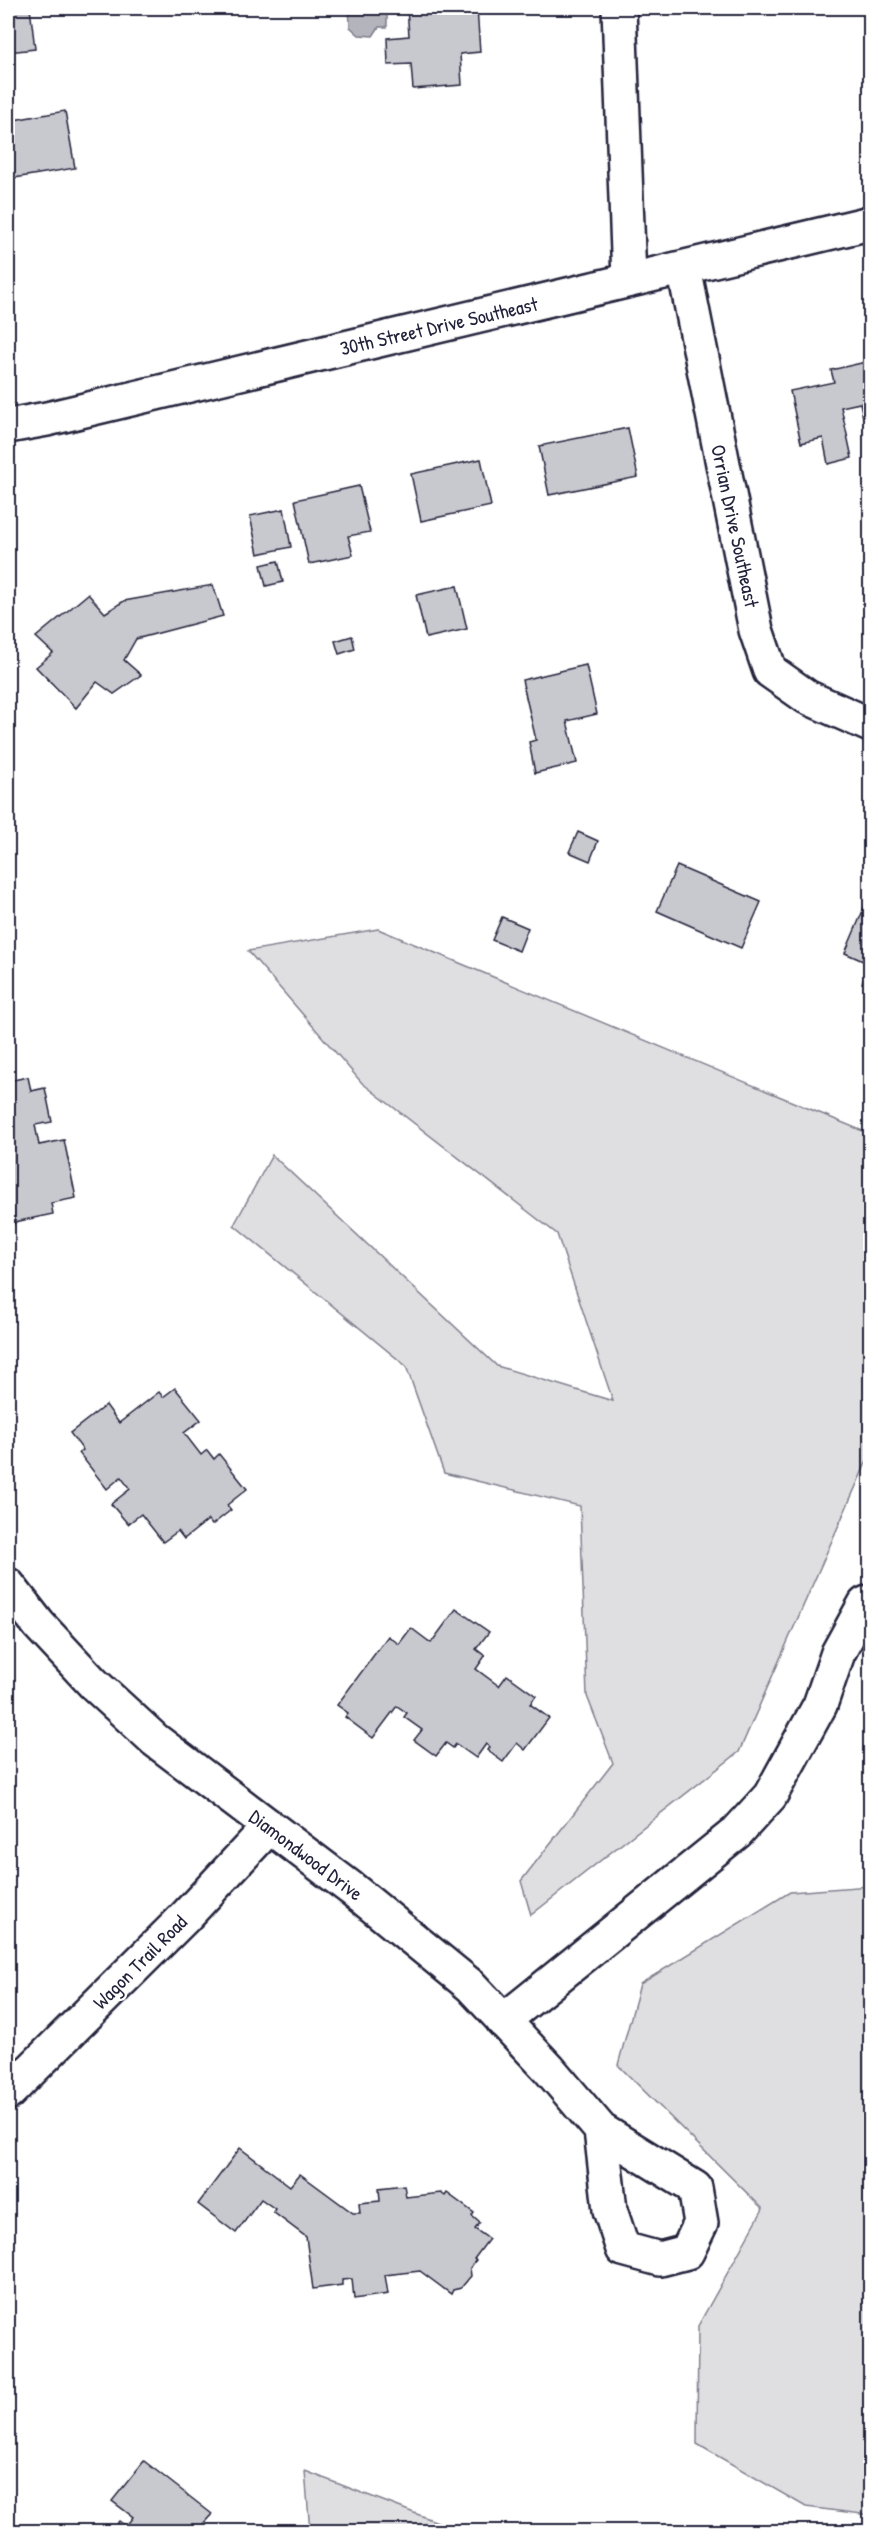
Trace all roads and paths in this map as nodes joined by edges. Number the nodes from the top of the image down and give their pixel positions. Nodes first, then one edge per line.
1 (619, 8) edge
2 (870, 222) edge
3 (684, 268) junction
4 (629, 280) junction
5 (8, 426) edge
6 (870, 724) edge
7 (8, 1585) edge
8 (870, 1602) edge
9 (269, 1827) junction
10 (503, 2021) junction
11 (8, 2092) edge
12 (601, 2130) dead end

1 - 4 street
2 - 3 street, 30th Street Drive Southeast
3 - 4 street, 30th Street Drive Southeast
3 - 6 street, Orrian Drive Southeast
4 - 5 street, 30th Street Drive Southeast
7 - 9 street, Diamondwood Drive
8 - 10 street
9 - 10 street, Diamondwood Drive
9 - 11 street, Wagon Trail Road
10 - 12 street, Diamondwood Drive

